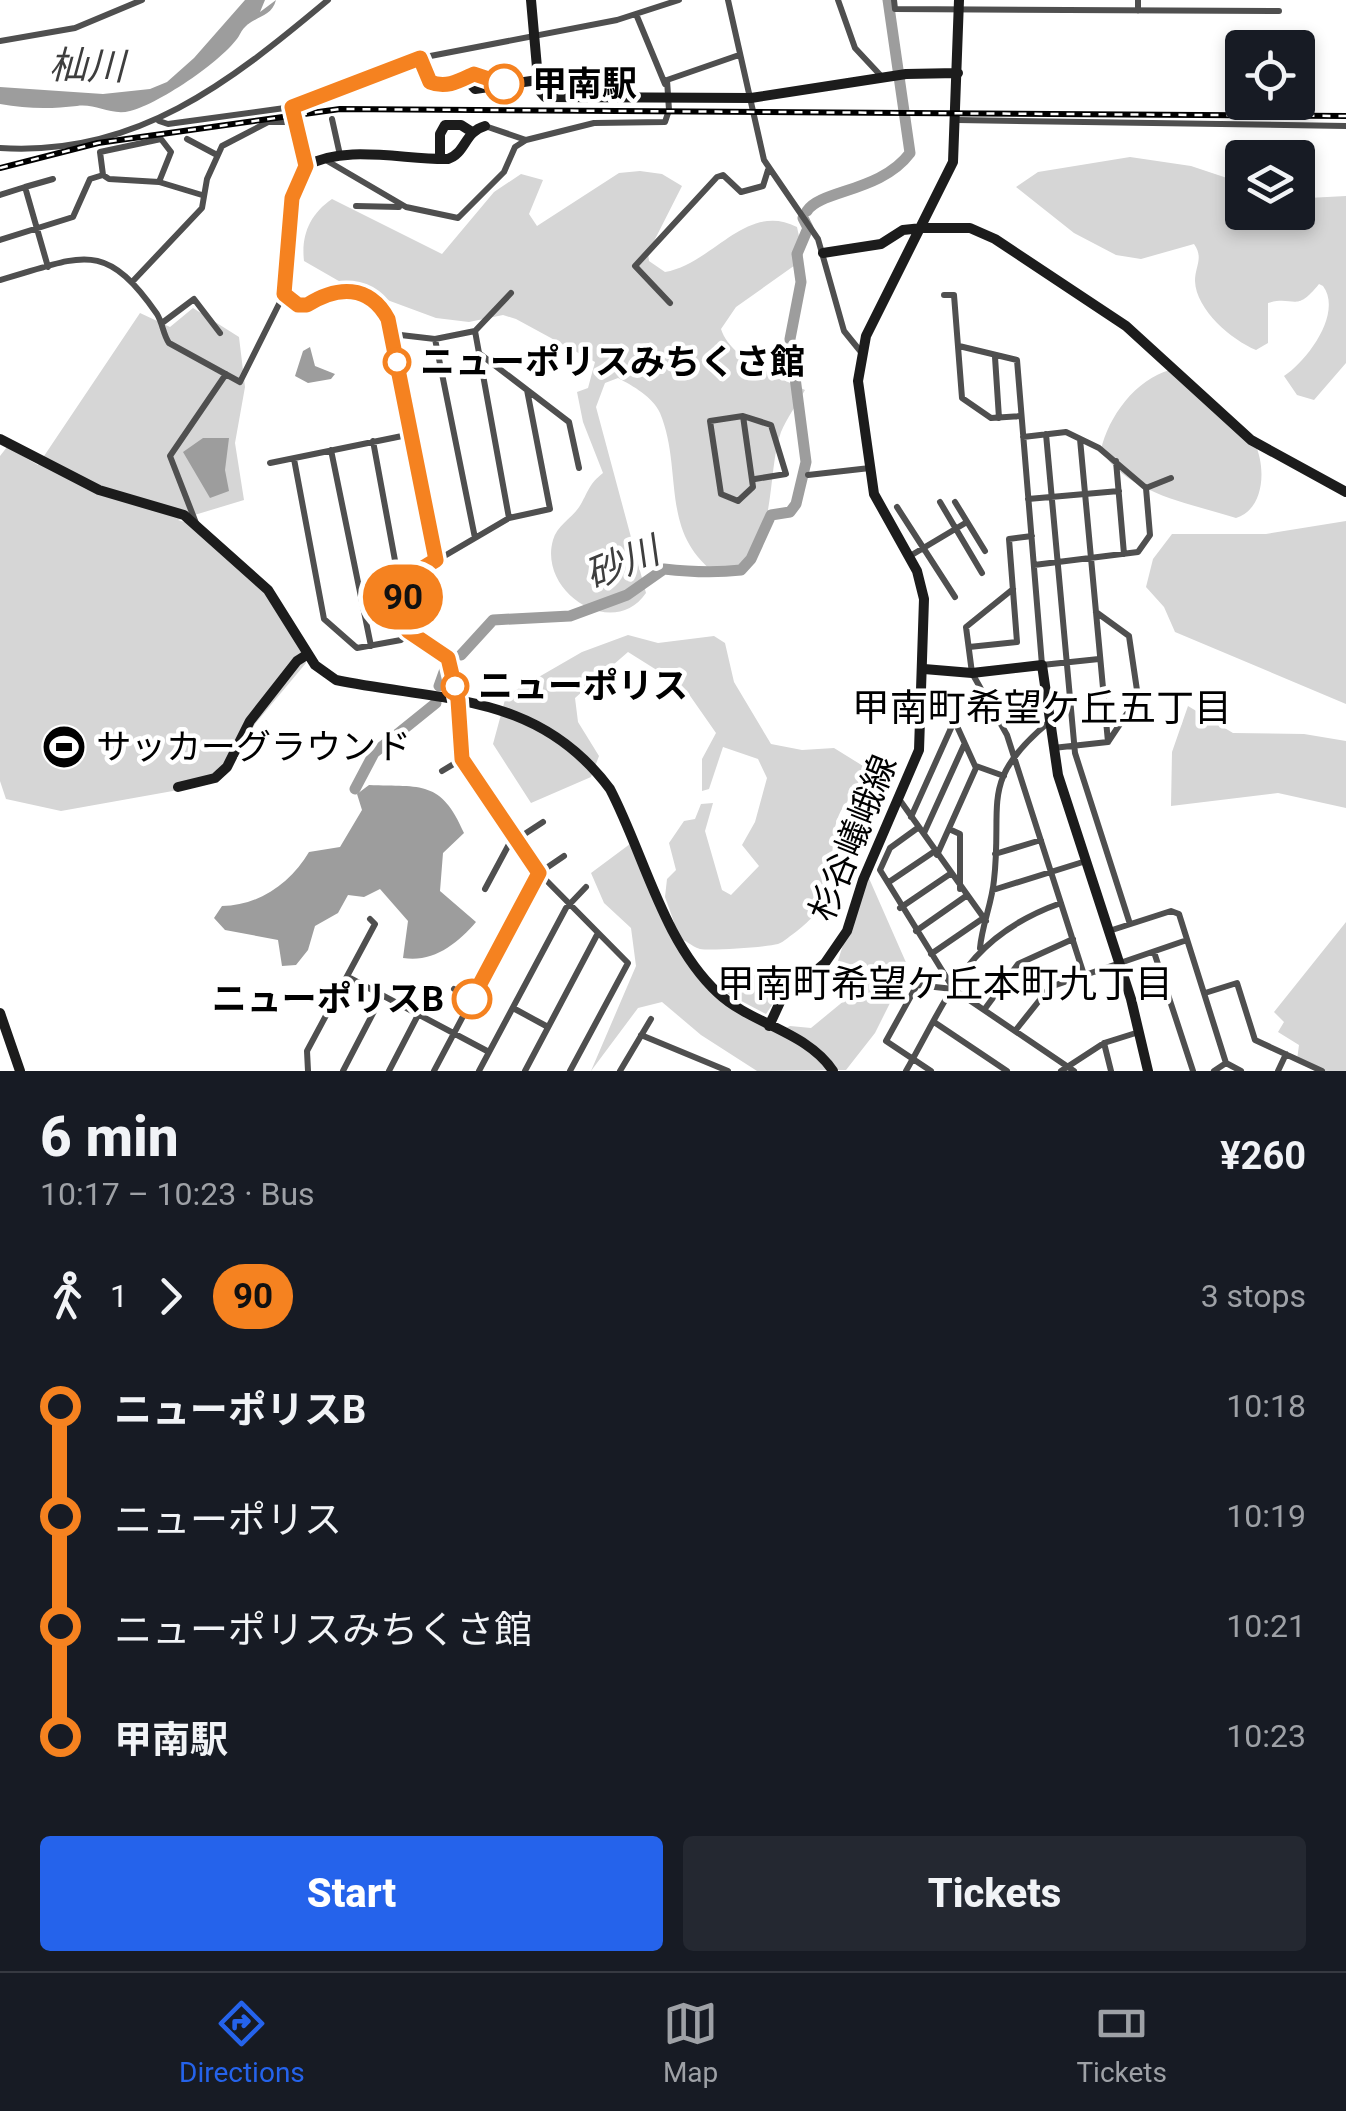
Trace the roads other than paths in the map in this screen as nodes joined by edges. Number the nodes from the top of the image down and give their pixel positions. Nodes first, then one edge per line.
1 (142, 0) edge
2 (328, 0) edge
3 (532, 0) edge
4 (634, 0) edge
5 (679, 0) edge
6 (728, 0) edge
7 (838, 0) edge
8 (894, 0) edge
9 (1138, 0) edge
10 (959, 5) edge
11 (1278, 11) dead end
12 (1138, 12) junction
13 (639, 13) junction
14 (535, 33) junction
15 (0, 41) edge
16 (739, 55) junction
17 (420, 58) junction
18 (958, 73) junction
19 (894, 76) junction
20 (467, 80) joint
21 (664, 84) junction
22 (538, 85) junction
23 (667, 98) junction
24 (750, 98) junction
25 (292, 107) junction
26 (332, 119) dead end
27 (957, 120) junction
28 (159, 122) junction
29 (293, 122) junction
30 (485, 126) joint
31 (1346, 126) edge
32 (472, 132) junction
33 (187, 139) dead end
34 (526, 140) junction
35 (0, 148) edge
36 (217, 155) junction
37 (341, 157) junction
38 (324, 158) junction
39 (440, 160) junction
40 (306, 166) junction
41 (768, 170) junction
42 (102, 175) junction
43 (53, 179) dead end
44 (159, 182) junction
45 (25, 188) junction
46 (0, 195) edge
47 (202, 195) junction
48 (356, 206) dead end
49 (406, 208) junction
50 (36, 228) junction
51 (922, 228) junction
52 (0, 240) edge
53 (822, 253) junction
54 (48, 266) junction
55 (0, 280) edge
56 (133, 282) junction
57 (511, 293) dead end
58 (284, 294) junction
59 (944, 295) dead end
60 (670, 303) dead end
61 (162, 323) junction
62 (475, 331) junction
63 (220, 333) dead end
64 (392, 334) junction
65 (435, 339) junction
66 (959, 346) junction
67 (861, 352) junction
68 (479, 353) junction
69 (995, 357) junction
70 (226, 374) junction
71 (527, 390) junction
72 (743, 416) junction
73 (1021, 416) junction
74 (999, 418) junction
75 (412, 434) junction
76 (1046, 434) junction
77 (1023, 437) junction
78 (1080, 438) junction
79 (0, 439) edge
80 (373, 441) junction
81 (332, 450) junction
82 (294, 459) junction
83 (1116, 461) junction
84 (270, 464) dead end
85 (579, 468) dead end
86 (870, 468) junction
87 (808, 475) dead end
88 (755, 478) junction
89 (1171, 478) dead end
90 (1146, 488) junction
91 (1118, 491) junction
92 (1346, 492) edge
93 (1085, 494) junction
94 (1051, 497) junction
95 (1028, 499) junction
96 (940, 502) dead end
97 (955, 502) dead end
98 (898, 507) dead end
99 (509, 518) junction
100 (967, 522) junction
101 (196, 524) junction
102 (956, 529) junction
103 (1032, 536) junction
104 (475, 538) junction
105 (925, 547) junction
106 (985, 551) dead end
107 (1124, 554) junction
108 (910, 556) junction
109 (1090, 558) junction
110 (436, 560) junction
111 (1057, 562) junction
112 (1034, 565) junction
113 (982, 573) dead end
114 (400, 582) junction
115 (1013, 589) junction
116 (955, 598) dead end
117 (1094, 611) junction
118 (408, 631) junction
119 (371, 646) junction
120 (969, 648) junction
121 (308, 654) junction
122 (1100, 659) junction
123 (1064, 663) junction
124 (1042, 664) junction
125 (924, 669) junction
126 (972, 673) junction
127 (458, 700) junction
128 (1049, 722) junction
129 (1108, 742) junction
130 (964, 744) junction
131 (1074, 745) junction
132 (1052, 748) junction
133 (1013, 753) junction
134 (462, 759) junction
135 (975, 766) junction
136 (442, 771) dead end
137 (1004, 776) junction
138 (178, 787) dead end
139 (898, 798) junction
140 (911, 816) junction
141 (543, 822) dead end
142 (948, 829) junction
143 (921, 831) junction
144 (516, 837) junction
145 (1040, 840) junction
146 (936, 853) junction
147 (995, 854) junction
148 (564, 856) dead end
149 (1086, 861) junction
150 (1051, 872) junction
151 (539, 873) junction
152 (950, 874) junction
153 (889, 882) junction
154 (586, 887) dead end
155 (960, 889) junction
156 (485, 890) dead end
157 (993, 890) junction
158 (966, 896) junction
159 (1061, 902) junction
160 (569, 903) junction
161 (900, 908) junction
162 (370, 919) dead end
163 (984, 920) junction
164 (1130, 924) junction
165 (916, 931) junction
166 (1109, 931) junction
167 (598, 934) junction
168 (1073, 939) junction
169 (1187, 940) junction
170 (980, 948) junction
171 (1154, 952) junction
172 (931, 954) junction
173 (1119, 964) junction
174 (1084, 975) junction
175 (348, 977) junction
176 (454, 989) dead end
177 (954, 989) junction
178 (1205, 994) junction
179 (382, 996) junction
180 (472, 999) junction
181 (513, 1008) junction
182 (984, 1010) junction
183 (0, 1013) edge
184 (418, 1015) junction
185 (651, 1019) dead end
186 (934, 1022) junction
187 (768, 1026) junction
188 (548, 1027) junction
189 (1015, 1031) junction
190 (1138, 1032) junction
191 (454, 1033) junction
192 (641, 1035) junction
193 (1104, 1043) junction
194 (489, 1052) junction
195 (1286, 1054) junction
196 (913, 1059) junction
197 (1226, 1063) junction
198 (713, 1068) edge
199 (1063, 1068) edge
200 (623, 1070) edge
201 (20, 1071) edge
202 (308, 1071) edge
203 (343, 1071) edge
204 (388, 1071) edge
205 (434, 1071) edge
206 (479, 1071) edge
207 (524, 1071) edge
208 (570, 1071) edge
209 (728, 1071) edge
210 (833, 1071) edge
211 (906, 1071) edge
212 (930, 1071) edge
213 (1007, 1071) edge
214 (1074, 1071) edge
215 (1111, 1071) edge
216 (1148, 1071) edge
217 (1193, 1071) edge
218 (1214, 1071) edge
219 (1241, 1071) edge
220 (1278, 1071) edge
221 (1322, 1071) edge

1 - 15 street
2 - 28 street
3 - 14 street
4 - 13 street
5 - 13 street
6 - 16 street
7 - 19 street
8 - 10 street
9 - 12 street
10 - 12 street
10 - 18 street, 杉谷嶬峨線
11 - 12 street
13 - 14 street
13 - 21 street
14 - 17 street
14 - 22 street
16 - 21 street
16 - 24 street
17 - 20 street
17 - 25 street
18 - 19 street
18 - 27 street, 杉谷嶬峨線
19 - 24 street
20 - 22 street
21 - 23 street
22 - 23 street
23 - 24 street
23 - 34 street
24 - 41 street
25 - 28 street
25 - 29 street
26 - 37 street
27 - 31 street
27 - 51 street, 杉谷嶬峨線
28 - 35 street
29 - 36 street
29 - 40 street
30 - 32 street
30 - 34 street
32 - 39 street
32 - 39 street
33 - 36 street
34 - 49 street
36 - 47 street
37 - 38 street
37 - 39 street
38 - 40 street
38 - 49 street
40 - 58 street
41 - 53 street
41 - 60 street
42 - 44 street
42 - 44 street
42 - 50 street
43 - 45 street
44 - 47 street
45 - 46 street
45 - 50 street
47 - 56 street
48 - 49 street
50 - 52 street
50 - 54 street
51 - 53 street
51 - 67 street, 杉谷嶬峨線
51 - 92 street
53 - 67 street
54 - 55 street
54 - 56 street
56 - 61 street
57 - 62 street
58 - 64 street
58 - 70 street
59 - 66 street
61 - 63 street
61 - 70 street
62 - 65 street
62 - 68 street
64 - 65 street
64 - 75 street
65 - 104 street
66 - 69 street
66 - 74 street
67 - 86 street, 杉谷嶬峨線
68 - 71 street
68 - 99 street
69 - 73 street
69 - 74 street
70 - 101 street
71 - 85 street
71 - 99 street
72 - 88 street
72 - 88 street
72 - 88 street
73 - 74 street
73 - 77 street
75 - 80 street
75 - 110 street
76 - 77 street
76 - 78 street
76 - 94 street
77 - 95 street
78 - 83 street
78 - 93 street
79 - 101 street
80 - 81 street
80 - 114 street
81 - 82 street
81 - 119 street
82 - 84 street
82 - 119 street
83 - 90 street
83 - 91 street
86 - 87 street
86 - 108 street, 杉谷嶬峨線
89 - 90 street
90 - 107 street
91 - 93 street
91 - 107 street
93 - 94 street
93 - 109 street
94 - 95 street
94 - 111 street
95 - 103 street
96 - 102 street
97 - 100 street
98 - 105 street
99 - 104 street
100 - 102 street
100 - 106 street
101 - 121 street
102 - 105 street
102 - 113 street
103 - 112 street
103 - 115 street
104 - 110 street
105 - 108 street
105 - 116 street
107 - 109 street
108 - 125 street, 杉谷嶬峨線
109 - 111 street
109 - 117 street
110 - 114 street
111 - 112 street
111 - 123 street
112 - 124 street
114 - 118 street
115 - 120 street
115 - 120 street
117 - 122 street
117 - 129 street
118 - 119 street
118 - 127 street
120 - 126 street
121 - 127 street
121 - 138 street
122 - 123 street
122 - 129 street
123 - 124 street
123 - 131 street
124 - 126 street
124 - 128 street
125 - 126 street
125 - 139 street, 杉谷嶬峨線
126 - 133 street
127 - 134 street
127 - 187 street
128 - 132 street
128 - 133 street
129 - 131 street
130 - 135 street
130 - 140 street
130 - 143 street
131 - 132 street
131 - 164 street
132 - 149 street
133 - 137 street
133 - 145 street
134 - 136 street
134 - 144 street
135 - 137 street
135 - 142 street
137 - 147 street
139 - 140 street
139 - 187 street, 杉谷嶬峨線
140 - 143 street
141 - 144 street
142 - 146 street
142 - 155 street
143 - 146 street
143 - 153 street
144 - 151 street
144 - 156 street
145 - 147 street
145 - 150 street
146 - 152 street
146 - 153 street
147 - 157 street
148 - 151 street
149 - 150 street
149 - 166 street
150 - 157 street
150 - 159 street
151 - 160 street
151 - 180 street
152 - 155 street
152 - 161 street
153 - 161 street
154 - 160 street
155 - 158 street
157 - 163 street
158 - 163 street
158 - 165 street
159 - 168 street
159 - 170 street
160 - 167 street
160 - 181 street
161 - 165 street
162 - 175 street
163 - 170 street
163 - 172 street
164 - 166 street
164 - 169 street
165 - 172 street
166 - 173 street
167 - 188 street
167 - 208 street
168 - 174 street
168 - 182 street
169 - 171 street
169 - 178 street
170 - 177 street
171 - 173 street
171 - 217 street
172 - 177 street
173 - 174 street
173 - 190 street
174 - 189 street
175 - 179 street
175 - 202 street
176 - 180 street
177 - 182 street
177 - 186 street
177 - 196 street
178 - 195 street
178 - 197 street
179 - 184 street
179 - 203 street
180 - 191 street
181 - 188 street
181 - 194 street
182 - 189 street
183 - 201 street
184 - 191 street
184 - 204 street
185 - 192 street
186 - 196 street
186 - 213 street
187 - 210 street
188 - 207 street
189 - 199 street
190 - 193 street
190 - 216 street
191 - 194 street
191 - 205 street
192 - 198 street
192 - 200 street
193 - 199 street
193 - 215 street
194 - 206 street
195 - 220 street
195 - 221 street
196 - 211 street
196 - 212 street
197 - 218 street
197 - 219 street
198 - 209 street
199 - 214 street

